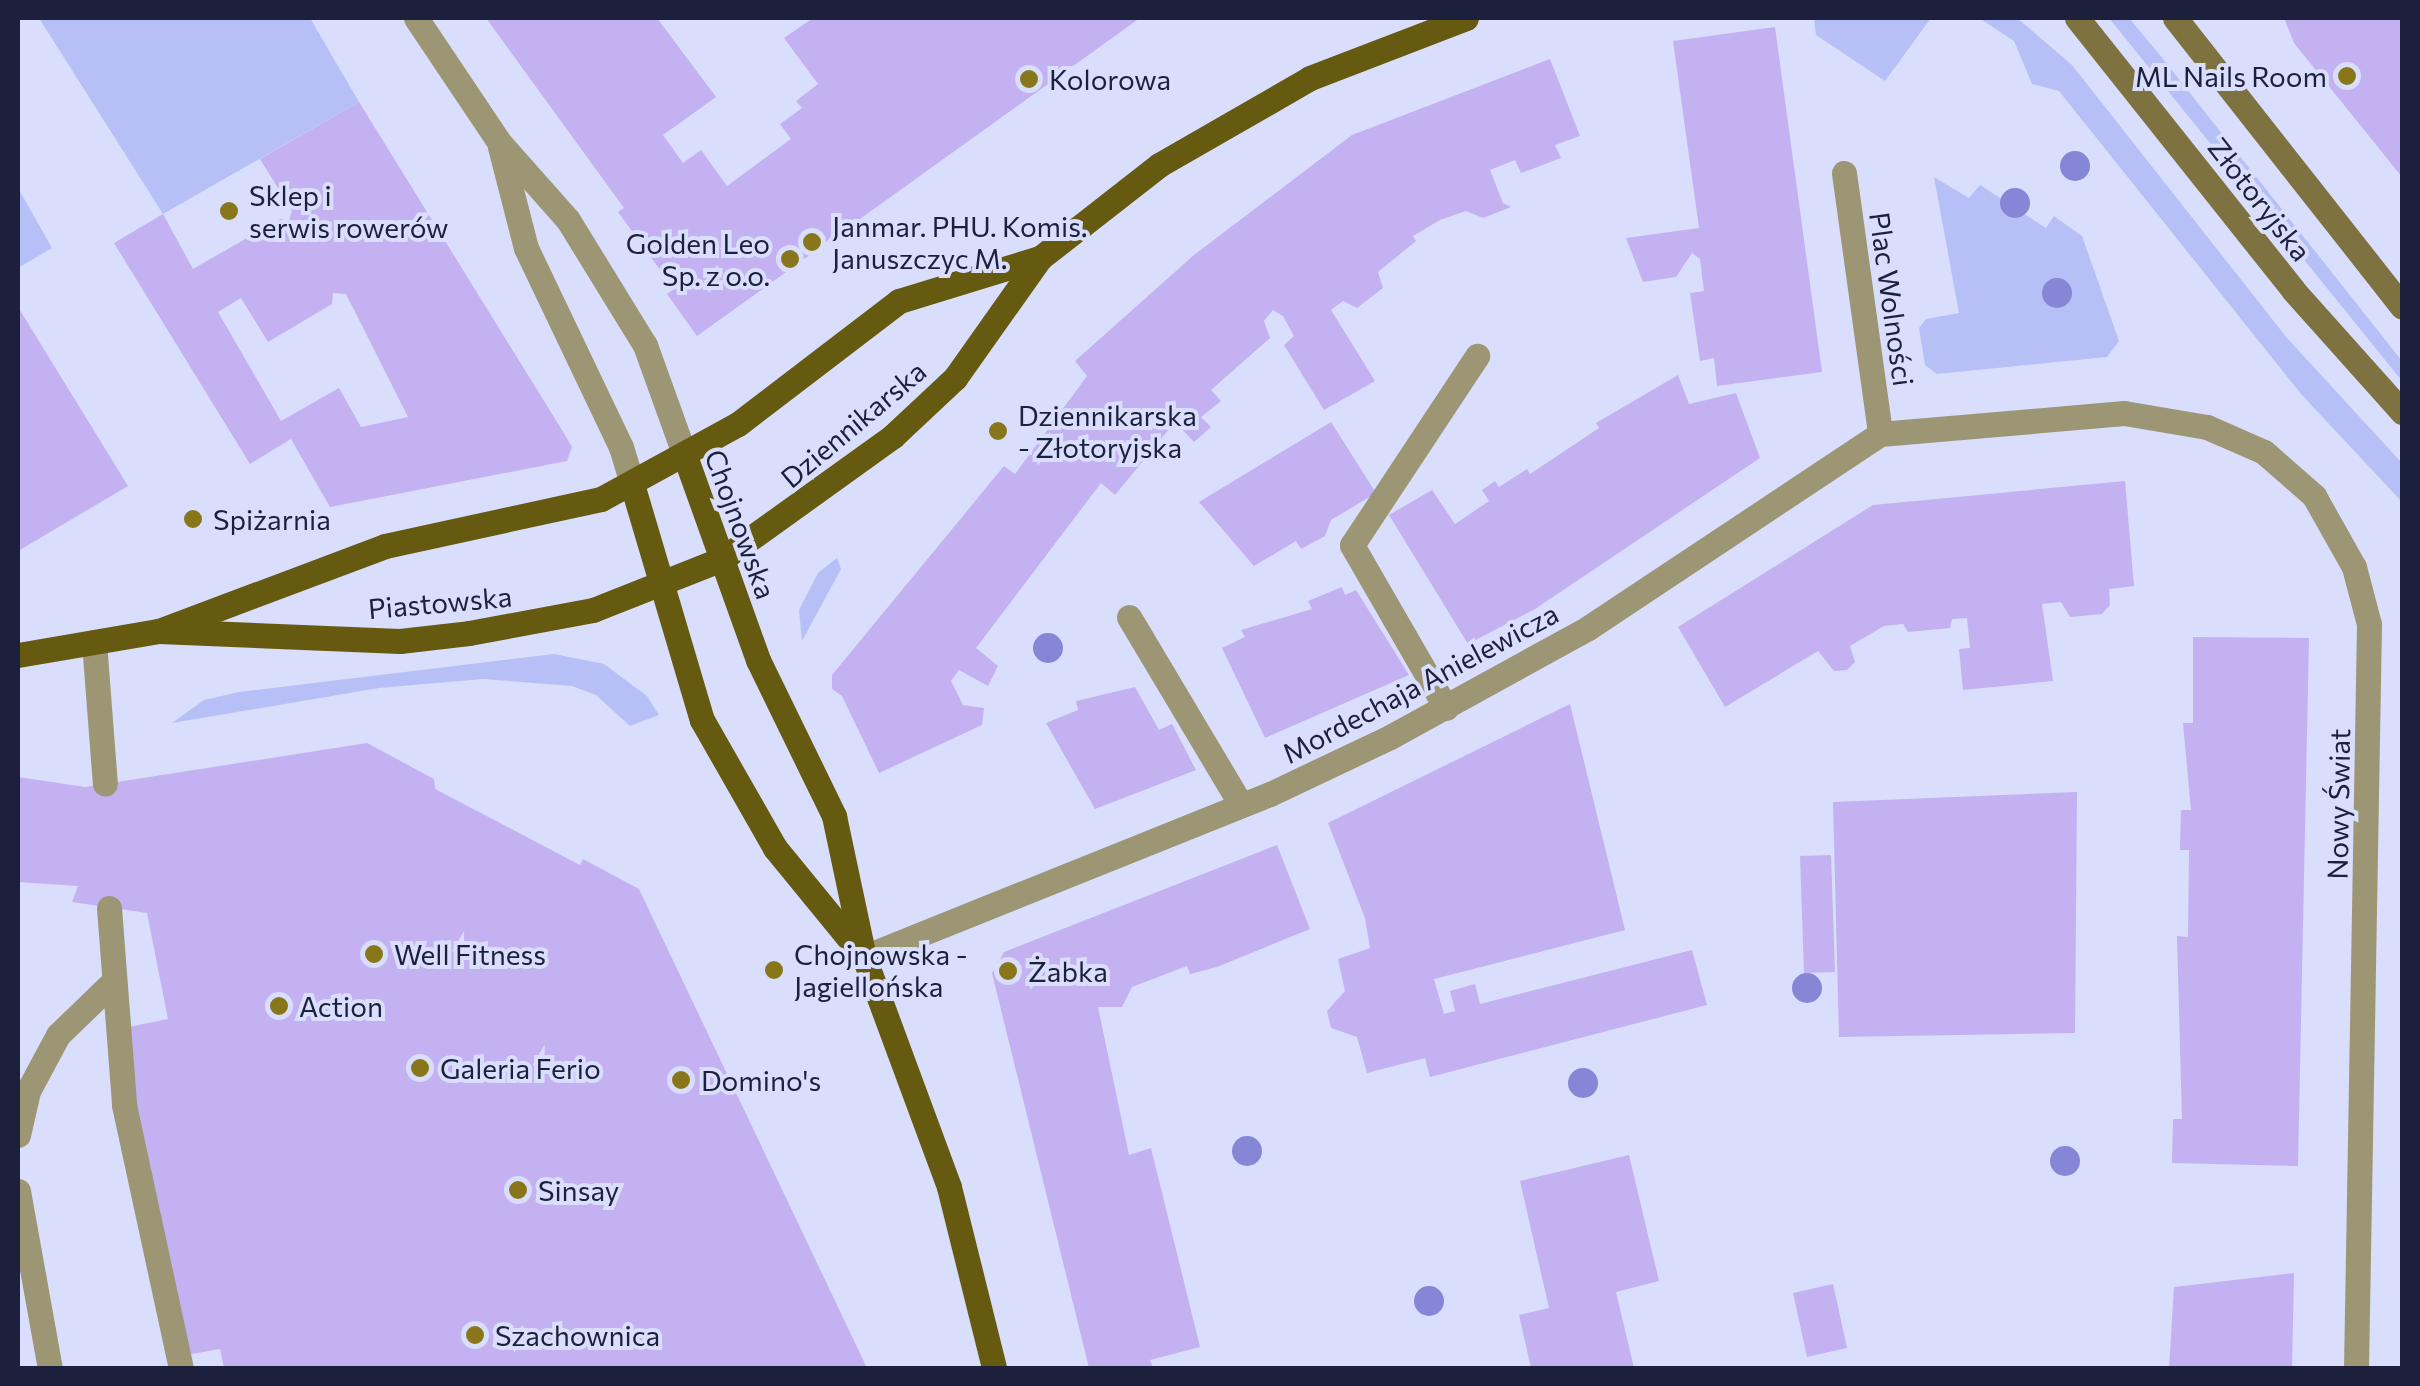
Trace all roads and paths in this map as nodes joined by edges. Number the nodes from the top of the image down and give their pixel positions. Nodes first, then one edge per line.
1 (416, 18) edge
2 (1466, 18) edge
3 (2077, 18) edge
4 (2183, 21) edge
5 (499, 142) junction
6 (1844, 173) dead end
7 (1040, 258) junction
8 (2402, 306) edge
9 (1476, 356) dead end
10 (2402, 412) edge
11 (2096, 414) joint
12 (1880, 434) junction
13 (685, 456) junction
14 (632, 484) junction
15 (722, 559) junction
16 (660, 586) junction
17 (1129, 617) dead end
18 (159, 631) junction
19 (94, 642) junction
20 (18, 655) edge
21 (1446, 708) junction
22 (105, 784) dead end
23 (1241, 805) junction
24 (109, 908) dead end
25 (864, 957) junction
26 (114, 981) junction
27 (18, 1135) edge
28 (18, 1191) edge
29 (50, 1368) edge
30 (181, 1368) edge
31 (994, 1368) edge
32 (2356, 1368) edge

1 - 5 street, Chojnowska
2 - 7 main road, Dziennikarska
3 - 10 street, Złotoryjska
4 - 8 street, Złotoryjska
5 - 13 street, Chojnowska
5 - 14 street, Chojnowska
6 - 12 street, Plac Wolności
7 - 13 main road, Dziennikarska
7 - 15 main road, Dziennikarska
9 - 21 street
11 - 12 street, Mordechaja Anielewicza
11 - 32 street, Nowy Świat
12 - 21 street, Mordechaja Anielewicza
13 - 14 main road, Dziennikarska
13 - 15 main road, Chojnowska
14 - 16 main road, Chojnowska
14 - 18 main road, Piastowska
15 - 16 main road, Dziennikarska
15 - 25 main road, Chojnowska
16 - 18 main road, Piastowska
16 - 25 main road, Chojnowska
17 - 23 street
18 - 19 main road, Piastowska
19 - 20 main road, Piastowska
19 - 22 street
21 - 23 street, Mordechaja Anielewicza
23 - 25 street, Mordechaja Anielewicza
24 - 26 street
25 - 31 main road, Chojnowska
26 - 27 street
26 - 30 street
28 - 29 street

